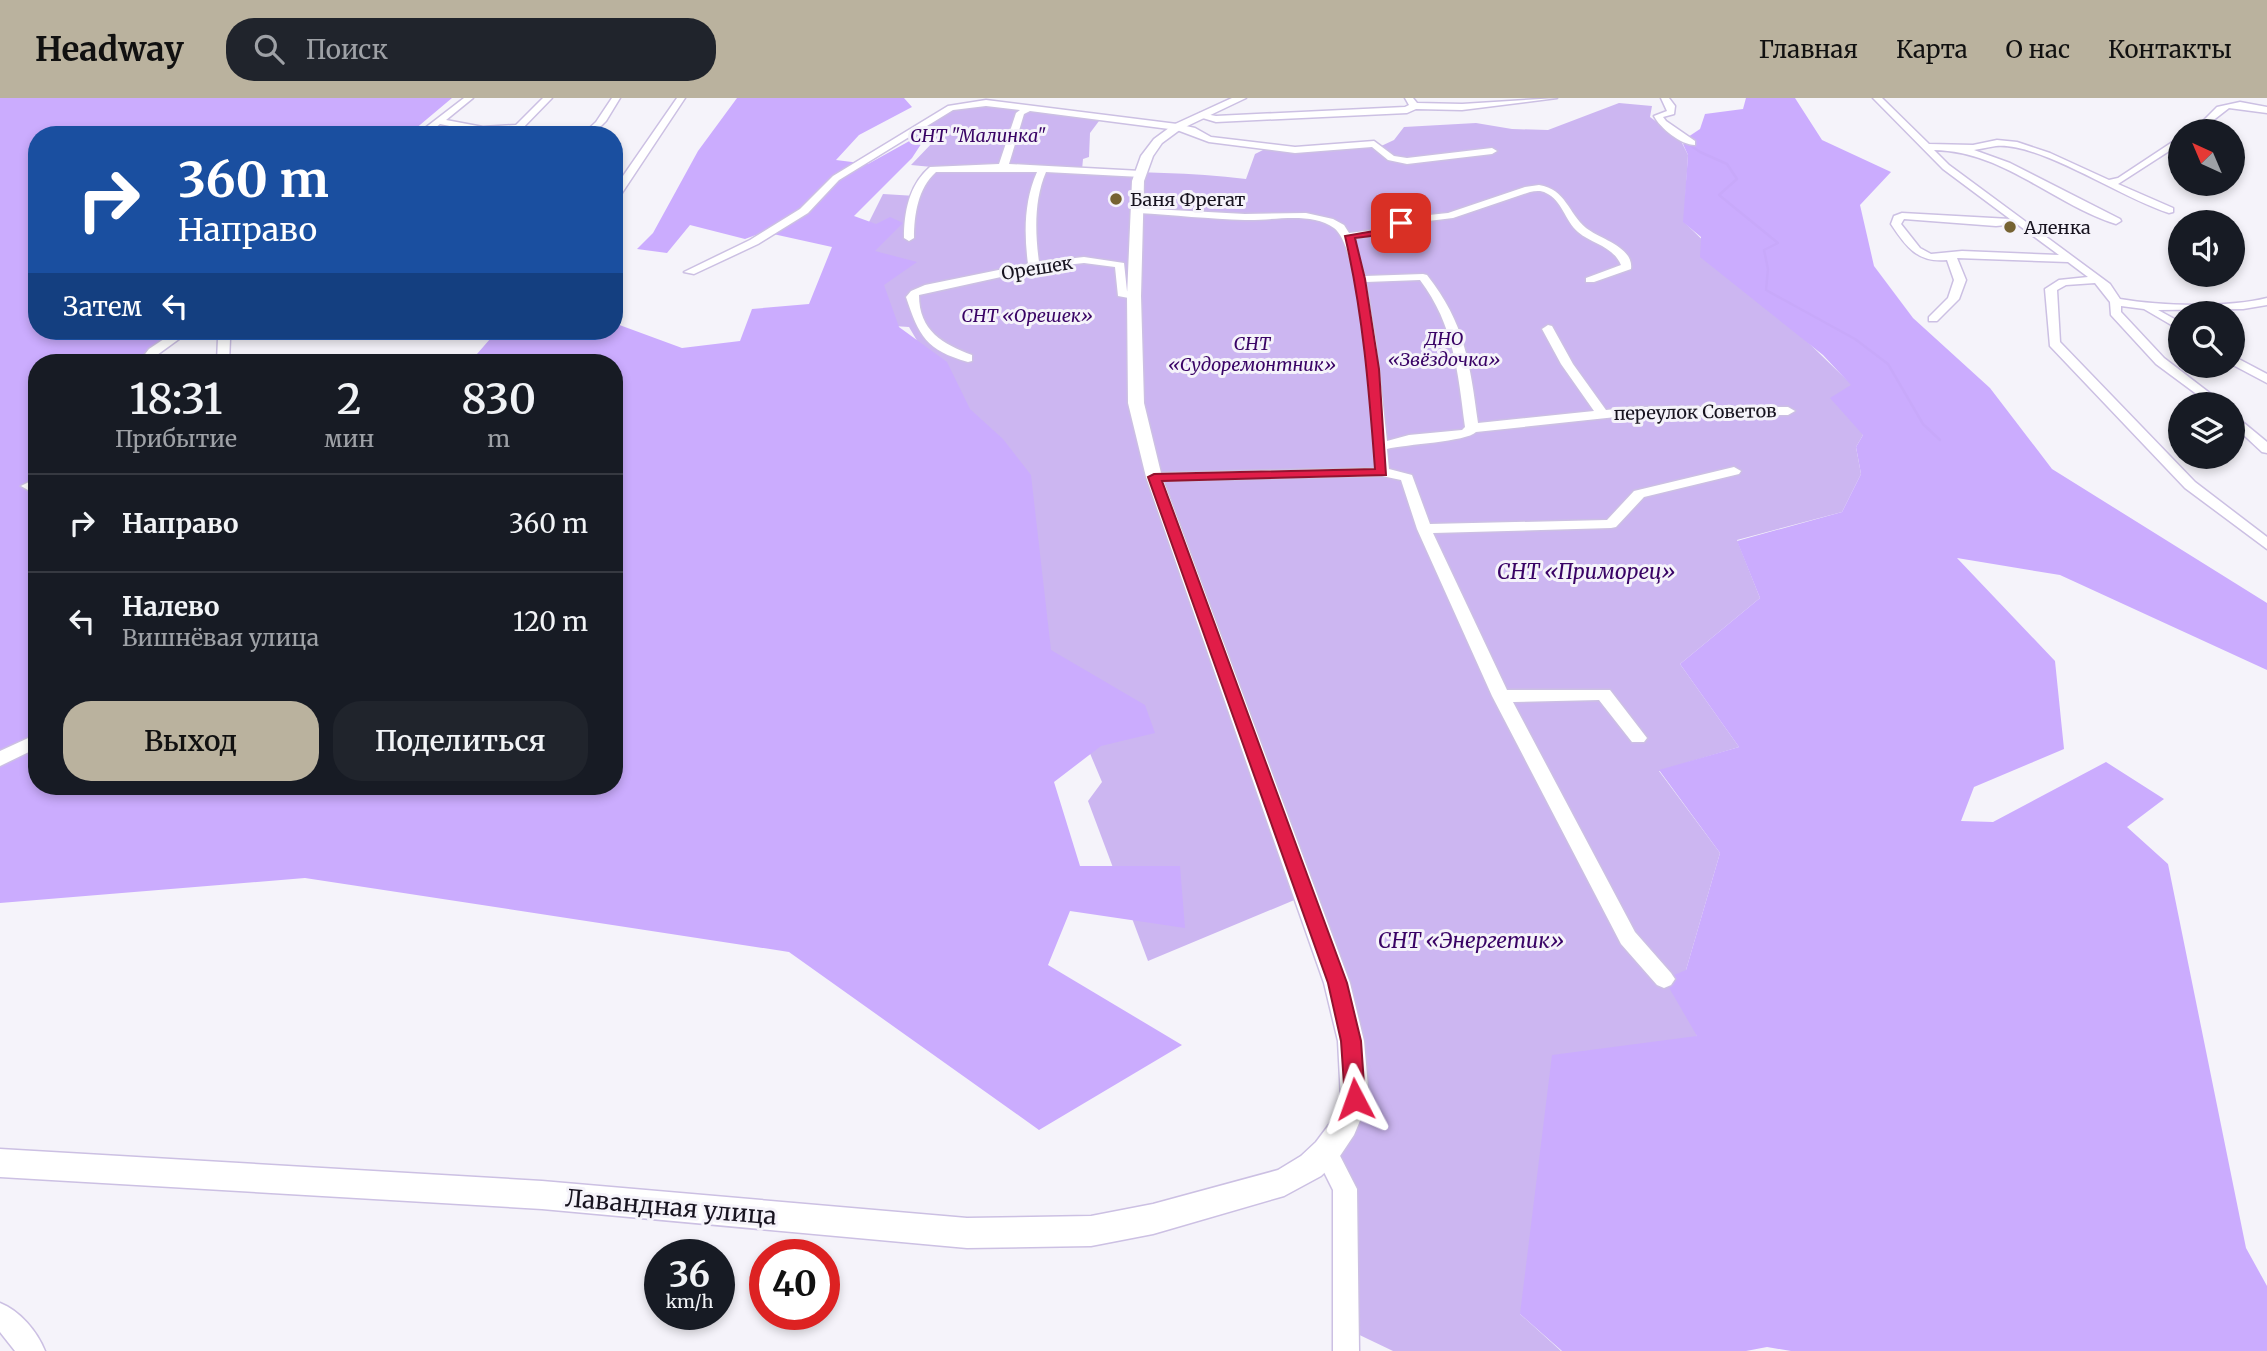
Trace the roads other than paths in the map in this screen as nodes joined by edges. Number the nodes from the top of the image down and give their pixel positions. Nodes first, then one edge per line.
1 (470, 98) edge
2 (548, 98) edge
3 (616, 98) edge
4 (681, 98) edge
5 (1241, 98) edge
6 (1553, 98) edge
7 (1665, 98) edge
8 (1877, 98) edge
9 (980, 101) edge
10 (1410, 105) edge
11 (1032, 107) junction
12 (2267, 110) edge
13 (1200, 116) junction
14 (2208, 119) edge
15 (438, 121) junction
16 (432, 126) edge
17 (463, 126) edge
18 (520, 126) edge
19 (597, 126) edge
20 (1177, 127) junction
21 (1692, 143) dead end
22 (1924, 147) junction
23 (1958, 148) junction
24 (2168, 148) edge
25 (1492, 151) dead end
26 (1003, 167) junction
27 (1043, 168) junction
28 (1141, 174) junction
29 (2106, 183) junction
30 (623, 184) edge
31 (1138, 210) junction
32 (2168, 211) edge
33 (2021, 220) junction
34 (2116, 221) dead end
35 (1350, 236) junction
36 (909, 238) dead end
37 (2071, 258) junction
38 (1952, 259) junction
39 (1034, 265) junction
40 (690, 272) dead end
41 (1360, 279) junction
42 (1590, 280) dead end
43 (2095, 280) junction
44 (1134, 296) junction
45 (2116, 302) junction
46 (2267, 302) edge
47 (2144, 308) junction
48 (1933, 319) dead end
49 (2168, 320) edge
50 (1548, 330) dead end
51 (171, 340) edge
52 (151, 354) edge
53 (968, 358) dead end
54 (2245, 367) edge
55 (2267, 379) edge
56 (2202, 392) edge
57 (1788, 411) dead end
58 (1602, 413) junction
59 (1472, 428) junction
60 (2245, 429) edge
61 (1381, 446) junction
62 (2267, 449) edge
63 (1734, 471) dead end
64 (1382, 472) junction
65 (1154, 477) junction
66 (1424, 529) junction
67 (2267, 544) edge
68 (1501, 696) junction
69 (1639, 737) dead end
70 (28, 745) edge
71 (0, 759) edge
72 (1664, 979) dead end
73 (1326, 1152) junction
74 (0, 1163) edge
75 (0, 1316) edge
76 (1347, 1340) edge
77 (32, 1351) edge

1 - 15 street
2 - 18 street
3 - 19 street
4 - 30 street
5 - 13 street
6 - 10 street
7 - 21 street
8 - 22 street
9 - 11 street
9 - 40 street
10 - 13 street
11 - 20 street
11 - 26 street
12 - 14 street
13 - 20 street
15 - 16 street
15 - 17 street
20 - 25 street
20 - 28 street
22 - 23 street
22 - 33 street
23 - 29 street
23 - 34 street
24 - 29 street
26 - 27 street
26 - 36 street
27 - 28 street
27 - 39 street
28 - 31 street, Лавандная улица
29 - 32 street
31 - 35 street
31 - 44 street, Лавандная улица
33 - 37 street
33 - 38 street
35 - 41 street
35 - 42 street
37 - 38 street
37 - 43 street
38 - 48 street
39 - 44 street, Орешек
39 - 53 street, Орешек
41 - 59 street
41 - 61 street
43 - 45 street
43 - 67 street
44 - 65 street, Лавандная улица
45 - 47 street
45 - 56 street
46 - 47 street
47 - 49 street
50 - 58 street
51 - 52 street
54 - 55 street
57 - 58 street, переулок Советов
58 - 59 street, переулок Советов
59 - 61 street, переулок Советов
60 - 62 street
61 - 64 street
63 - 66 street
64 - 65 street
64 - 66 street
65 - 73 street, Лавандная улица
66 - 68 street
68 - 69 street
68 - 72 street
70 - 71 street
73 - 74 street, Лавандная улица
73 - 76 street
75 - 77 street

